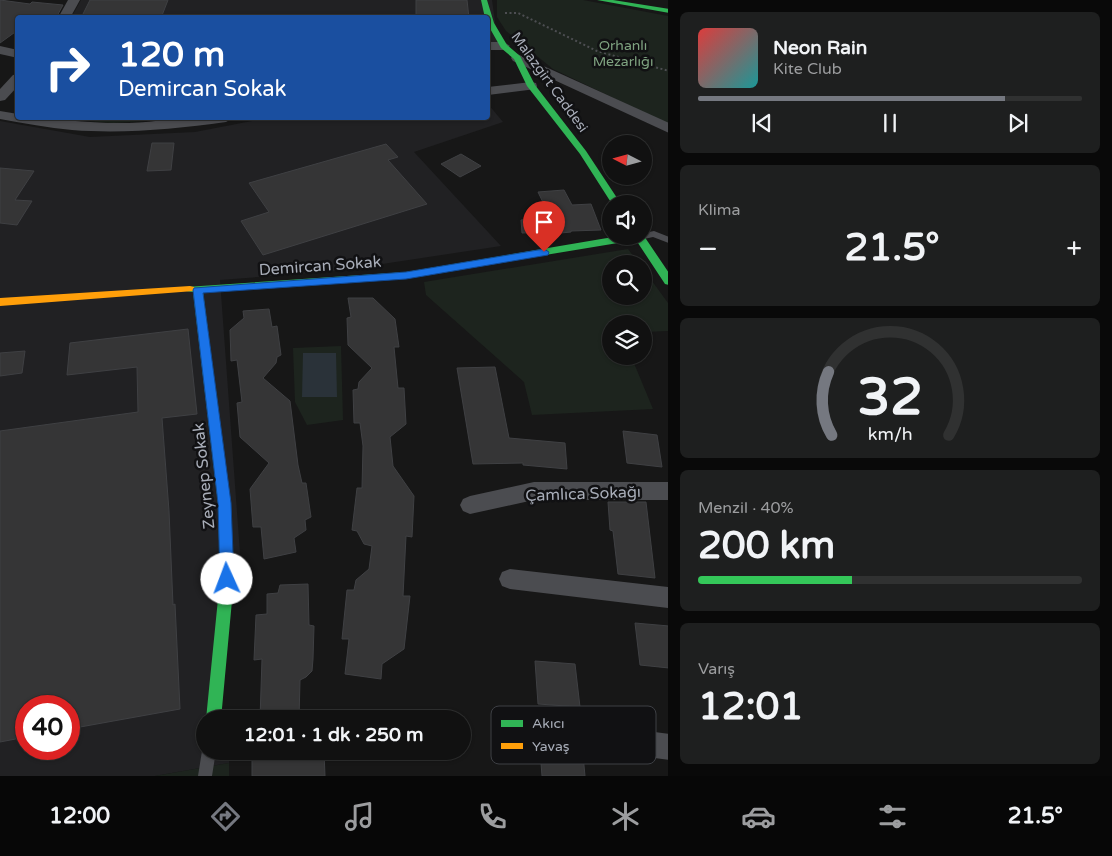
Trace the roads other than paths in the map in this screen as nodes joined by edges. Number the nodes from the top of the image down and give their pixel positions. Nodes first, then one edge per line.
1 (74, 0) edge
2 (484, 0) edge
3 (600, 0) edge
4 (664, 0) edge
5 (668, 1) edge
6 (668, 11) edge
7 (66, 15) edge
8 (487, 15) edge
9 (490, 20) edge
10 (490, 46) edge
11 (504, 46) junction
12 (0, 50) edge
13 (15, 53) edge
14 (517, 58) junction
15 (15, 81) edge
16 (531, 86) junction
17 (490, 91) edge
18 (0, 96) edge
19 (0, 115) edge
20 (15, 117) edge
21 (32, 120) edge
22 (211, 120) edge
23 (668, 129) edge
24 (611, 195) edge
25 (652, 234) edge
26 (668, 240) edge
27 (602, 242) edge
28 (645, 245) edge
29 (668, 282) edge
30 (198, 290) junction
31 (0, 302) edge
32 (668, 491) edge
33 (470, 506) dead end
34 (510, 579) dead end
35 (668, 598) edge
36 (215, 710) edge
37 (208, 760) edge
38 (205, 776) edge

1 - 7 street
2 - 8 street, Malazgirt Caddesi
3 - 6 street
4 - 5 street
9 - 11 street, Malazgirt Caddesi
10 - 11 street
11 - 14 street, Malazgirt Caddesi
12 - 13 street
14 - 16 street, Malazgirt Caddesi
14 - 23 street
15 - 18 street
16 - 17 street
16 - 24 street, Malazgirt Caddesi
19 - 20 street
21 - 22 street
25 - 26 lane
27 - 30 street, Demircan Sokak
28 - 29 street
30 - 31 street, Demircan Sokak
30 - 36 street, Zeynep Sokak
32 - 33 street, Çamlıca Sokağı
34 - 35 street
37 - 38 lane

